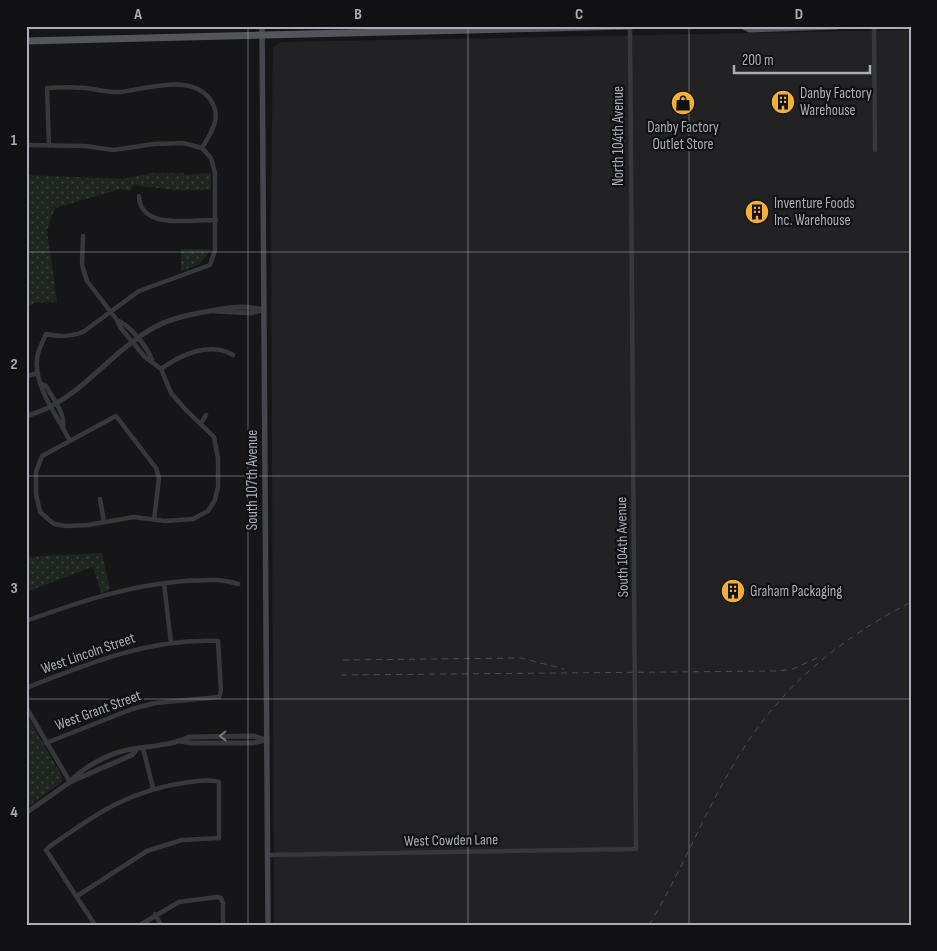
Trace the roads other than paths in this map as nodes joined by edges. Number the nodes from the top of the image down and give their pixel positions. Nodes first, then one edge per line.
1 (262, 26) edge
2 (629, 26) edge
3 (744, 26) edge
4 (836, 26) edge
5 (874, 26) edge
6 (816, 27) edge
7 (536, 28) edge
8 (774, 28) edge
9 (262, 36) junction
10 (26, 41) edge
11 (26, 145) edge
12 (49, 146) junction
13 (202, 148) junction
14 (875, 150) dead end
15 (139, 196) dead end
16 (216, 220) junction
17 (83, 236) dead end
18 (632, 245) joint
19 (263, 310) junction
20 (111, 312) junction
21 (135, 340) junction
22 (233, 355) dead end
23 (160, 369) junction
24 (38, 373) junction
25 (26, 376) edge
26 (54, 406) junction
27 (206, 415) dead end
28 (26, 416) edge
29 (201, 423) junction
30 (70, 441) junction
31 (100, 500) dead end
32 (154, 520) junction
33 (104, 522) junction
34 (164, 583) junction
35 (238, 584) dead end
36 (26, 621) edge
37 (171, 642) junction
38 (26, 688) edge
39 (219, 697) joint
40 (26, 707) edge
41 (266, 740) junction
42 (46, 743) junction
43 (142, 748) junction
44 (70, 782) junction
45 (153, 788) junction
46 (26, 813) edge
47 (636, 849) joint
48 (267, 855) junction
49 (77, 896) junction
50 (155, 914) junction
51 (95, 925) edge
52 (140, 925) edge
53 (161, 925) edge
54 (223, 925) edge
55 (268, 925) edge

1 - 9 main road, South 107th Avenue
2 - 7 main road
2 - 18 street, North 104th Avenue
3 - 8 main road
4 - 6 main road
5 - 14 street
6 - 8 main road
7 - 9 main road
9 - 10 main road
9 - 19 main road, South 107th Avenue
11 - 12 street
12 - 13 street
12 - 13 street
13 - 16 street
15 - 16 street
16 - 20 street
17 - 20 street
18 - 47 street, South 104th Avenue
19 - 21 street
19 - 41 main road, South 107th Avenue
20 - 21 street
20 - 24 street
21 - 23 street
21 - 26 street
22 - 23 street
23 - 29 street
24 - 25 street
24 - 26 street
26 - 28 street
26 - 30 street
27 - 29 street
29 - 32 street
30 - 32 street
30 - 33 street
31 - 33 street
32 - 33 street
34 - 35 street
34 - 36 street
34 - 37 street
37 - 38 street, West Lincoln Street
37 - 39 street, West Lincoln Street
39 - 42 street, West Grant Street
40 - 42 street
41 - 43 street
41 - 48 main road, South 107th Avenue
42 - 44 street
43 - 44 street
43 - 45 street
44 - 46 street
45 - 49 street
45 - 49 street
47 - 48 street, West Cowden Lane
48 - 55 main road, South 107th Avenue
49 - 51 street
50 - 52 street
50 - 53 street
50 - 54 street

